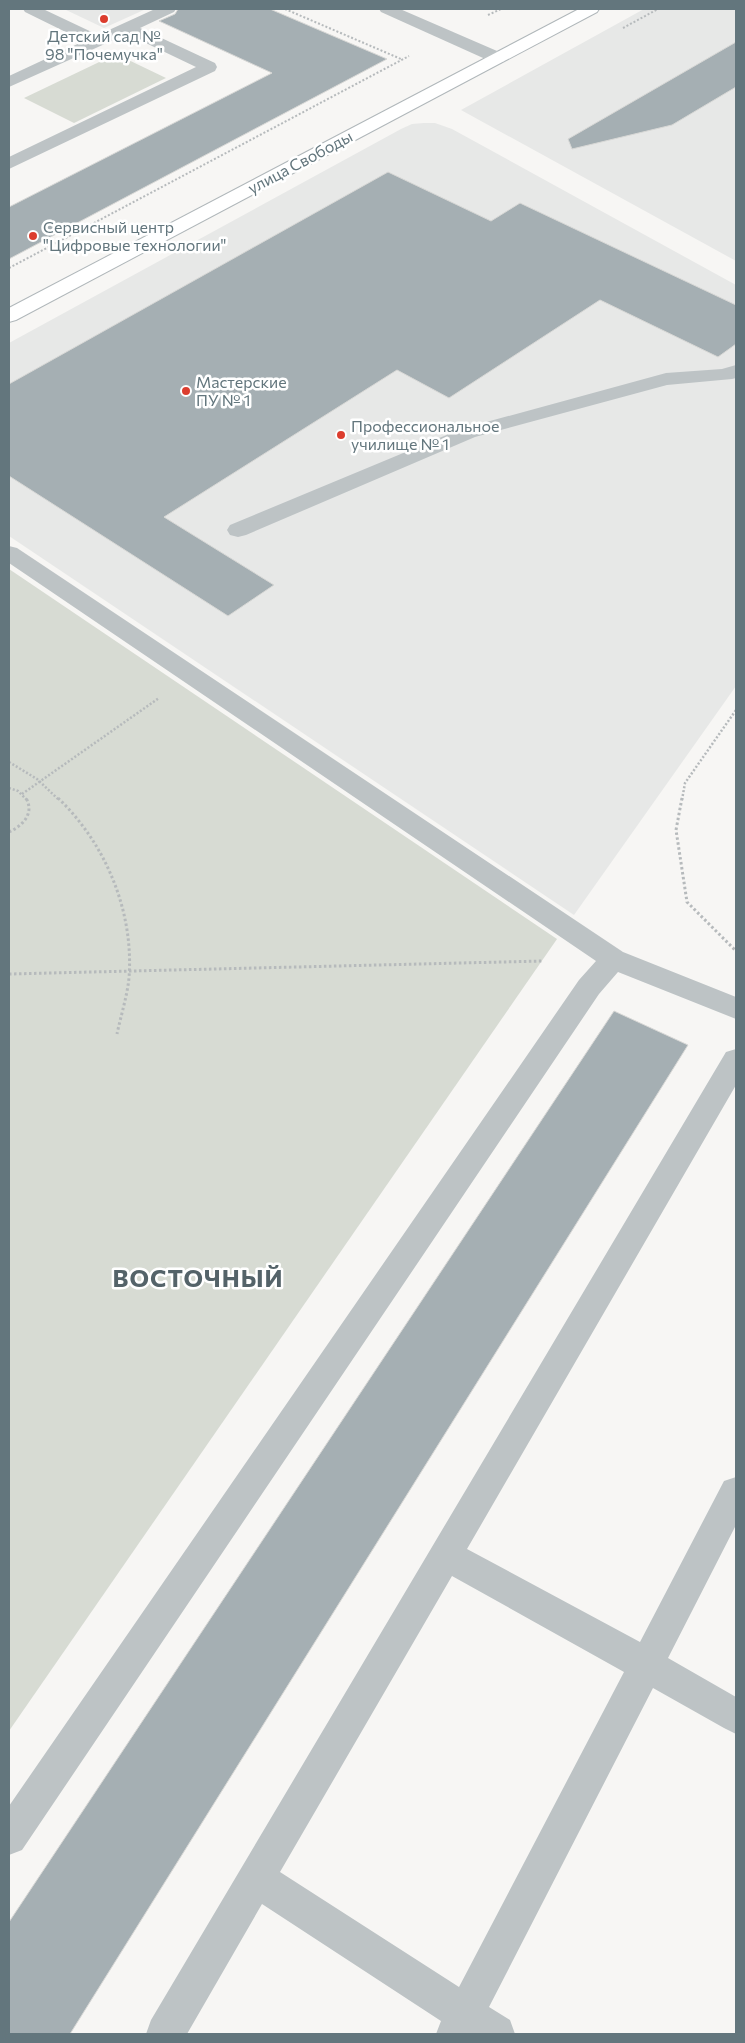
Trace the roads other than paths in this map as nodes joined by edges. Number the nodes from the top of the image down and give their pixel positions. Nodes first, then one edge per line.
1 (31, 9) edge
2 (168, 9) edge
3 (387, 9) edge
4 (591, 9) edge
5 (127, 28) junction
6 (97, 41) junction
7 (498, 58) junction
8 (9, 82) edge
9 (9, 164) edge
10 (9, 316) edge
11 (736, 371) edge
12 (238, 530) dead end
13 (9, 553) edge
14 (614, 959) junction
15 (736, 1008) edge
16 (736, 1060) edge
17 (736, 1492) edge
18 (445, 1556) junction
19 (647, 1665) junction
20 (736, 1716) edge
21 (9, 1837) edge
22 (256, 1878) junction
23 (460, 2024) edge
24 (165, 2034) edge
25 (496, 2034) edge

1 - 6 street
2 - 5 street
3 - 7 street
4 - 7 main road, улица Свободы
5 - 6 street
5 - 9 street
6 - 8 street
7 - 10 main road, улица Свободы
11 - 12 street
13 - 14 street
14 - 15 street
14 - 21 street
16 - 18 street
17 - 19 street
18 - 19 street
18 - 22 street
19 - 20 street
19 - 23 street
22 - 23 street
22 - 24 street
23 - 25 street

